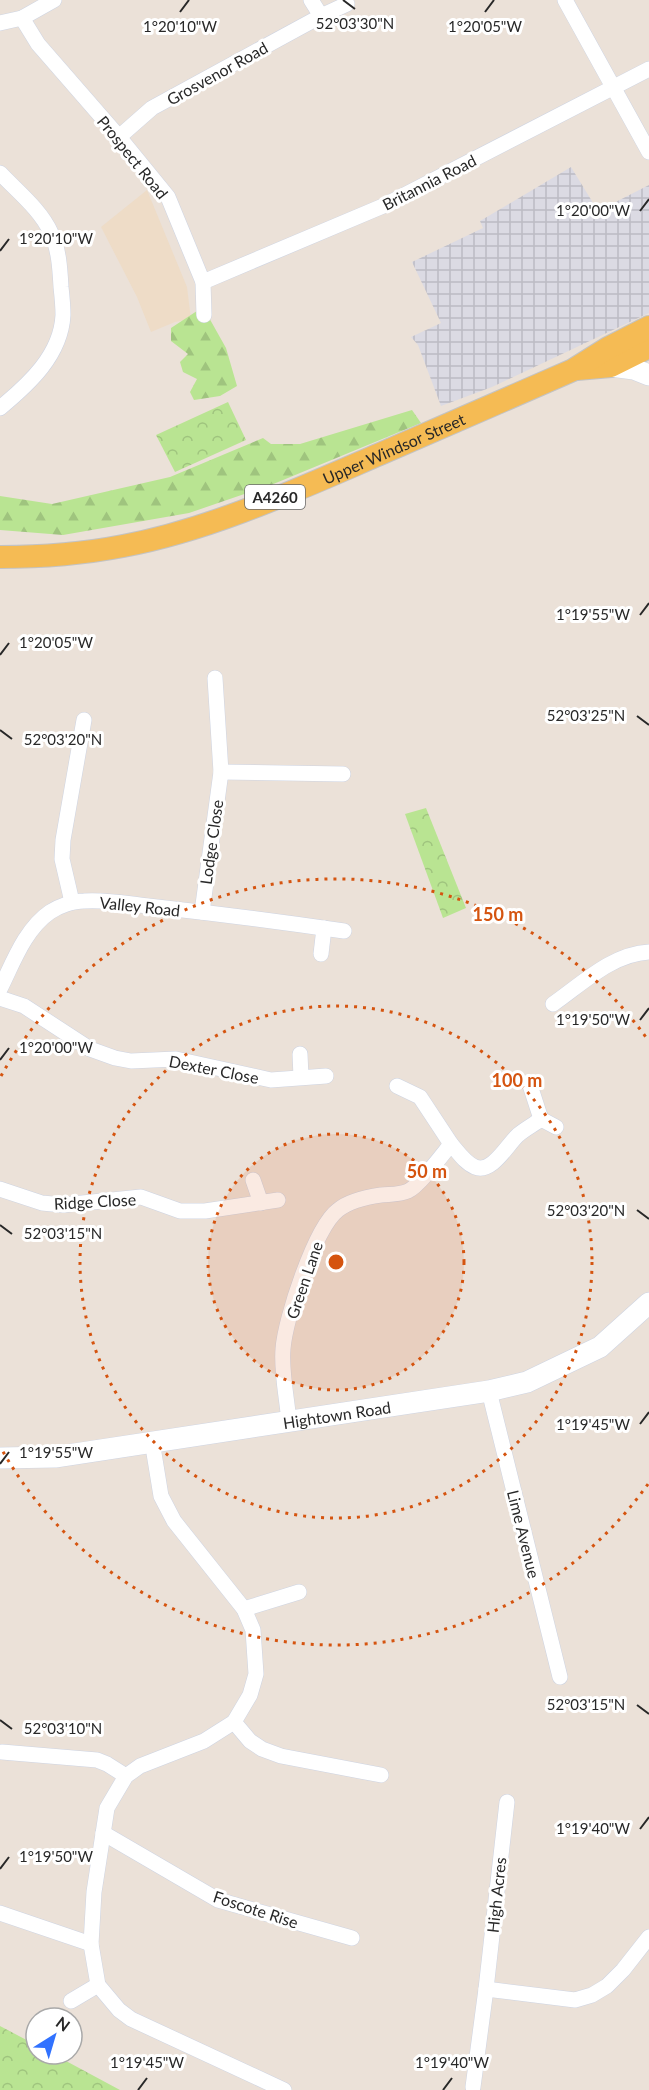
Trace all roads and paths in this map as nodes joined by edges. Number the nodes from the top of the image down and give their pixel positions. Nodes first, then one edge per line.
1 (54, 0) edge
2 (311, 0) edge
3 (565, 0) edge
4 (347, 4) dead end
5 (321, 16) junction
6 (22, 18) junction
7 (0, 23) edge
8 (649, 69) edge
9 (614, 88) junction
10 (119, 137) junction
11 (649, 152) edge
12 (0, 173) edge
13 (203, 282) junction
14 (204, 315) dead end
15 (649, 327) edge
16 (649, 347) edge
17 (611, 366) junction
18 (573, 370) junction
19 (649, 375) edge
20 (0, 408) edge
21 (0, 556) edge
22 (215, 678) dead end
23 (84, 720) dead end
24 (221, 772) junction
25 (344, 774) dead end
26 (72, 902) junction
27 (202, 912) junction
28 (324, 928) junction
29 (344, 931) dead end
30 (649, 951) edge
31 (321, 954) dead end
32 (0, 989) edge
33 (0, 998) edge
34 (553, 1004) dead end
35 (300, 1054) dead end
36 (326, 1076) dead end
37 (301, 1077) junction
38 (530, 1082) dead end
39 (397, 1086) dead end
40 (541, 1119) junction
41 (556, 1128) dead end
42 (452, 1144) junction
43 (253, 1180) dead end
44 (0, 1189) edge
45 (278, 1200) dead end
46 (261, 1203) junction
47 (649, 1303) edge
48 (489, 1391) junction
49 (289, 1422) junction
50 (152, 1441) junction
51 (0, 1458) edge
52 (298, 1592) dead end
53 (244, 1609) junction
54 (560, 1677) dead end
55 (234, 1722) junction
56 (2, 1752) dead end
57 (381, 1775) dead end
58 (126, 1776) junction
59 (507, 1802) dead end
60 (103, 1833) junction
61 (0, 1913) edge
62 (649, 1937) edge
63 (352, 1938) dead end
64 (91, 1944) junction
65 (98, 1985) junction
66 (486, 1989) junction
67 (71, 2001) dead end
68 (473, 2087) dead end
69 (284, 2090) edge

1 - 6 street
2 - 5 street
3 - 9 street
4 - 5 street, Grosvenor Road
5 - 10 street, Grosvenor Road
6 - 7 street
6 - 10 street, Prospect Road
8 - 9 street, Britannia Road
9 - 11 street
9 - 13 street, Britannia Road
10 - 13 street, Prospect Road
12 - 20 street
13 - 14 street, Prospect Road
15 - 18 main road, Upper Windsor Street / A4260
16 - 17 main road, Upper Windsor Street / A4260
17 - 18 main road, Upper Windsor Street / A4260
17 - 19 street
18 - 21 main road, Upper Windsor Street / A4260
22 - 24 street, Lodge Close
23 - 26 street
24 - 25 street
24 - 27 street, Lodge Close
26 - 27 street, Valley Road
26 - 32 street, Valley Road
27 - 28 street, Valley Road
28 - 29 street, Valley Road
28 - 31 street
30 - 34 street
33 - 37 street, Dexter Close
35 - 37 street
36 - 37 street, Dexter Close
38 - 40 street
39 - 42 street
40 - 41 street
40 - 42 street
42 - 49 street, Green Lane
43 - 46 street
44 - 46 street, Ridge Close
45 - 46 street, Ridge Close
47 - 48 street, Hightown Road
48 - 49 street, Hightown Road
48 - 54 street, Lime Avenue
49 - 50 street, Hightown Road
50 - 51 street, Hightown Road
50 - 53 street
52 - 53 street
53 - 55 street
55 - 57 street
55 - 58 street
56 - 58 street
58 - 60 street
59 - 66 street, High Acres
60 - 63 street, Foscote Rise
60 - 64 street
61 - 64 street
62 - 66 street
64 - 65 street
65 - 67 street
65 - 69 street
66 - 68 street, High Acres

